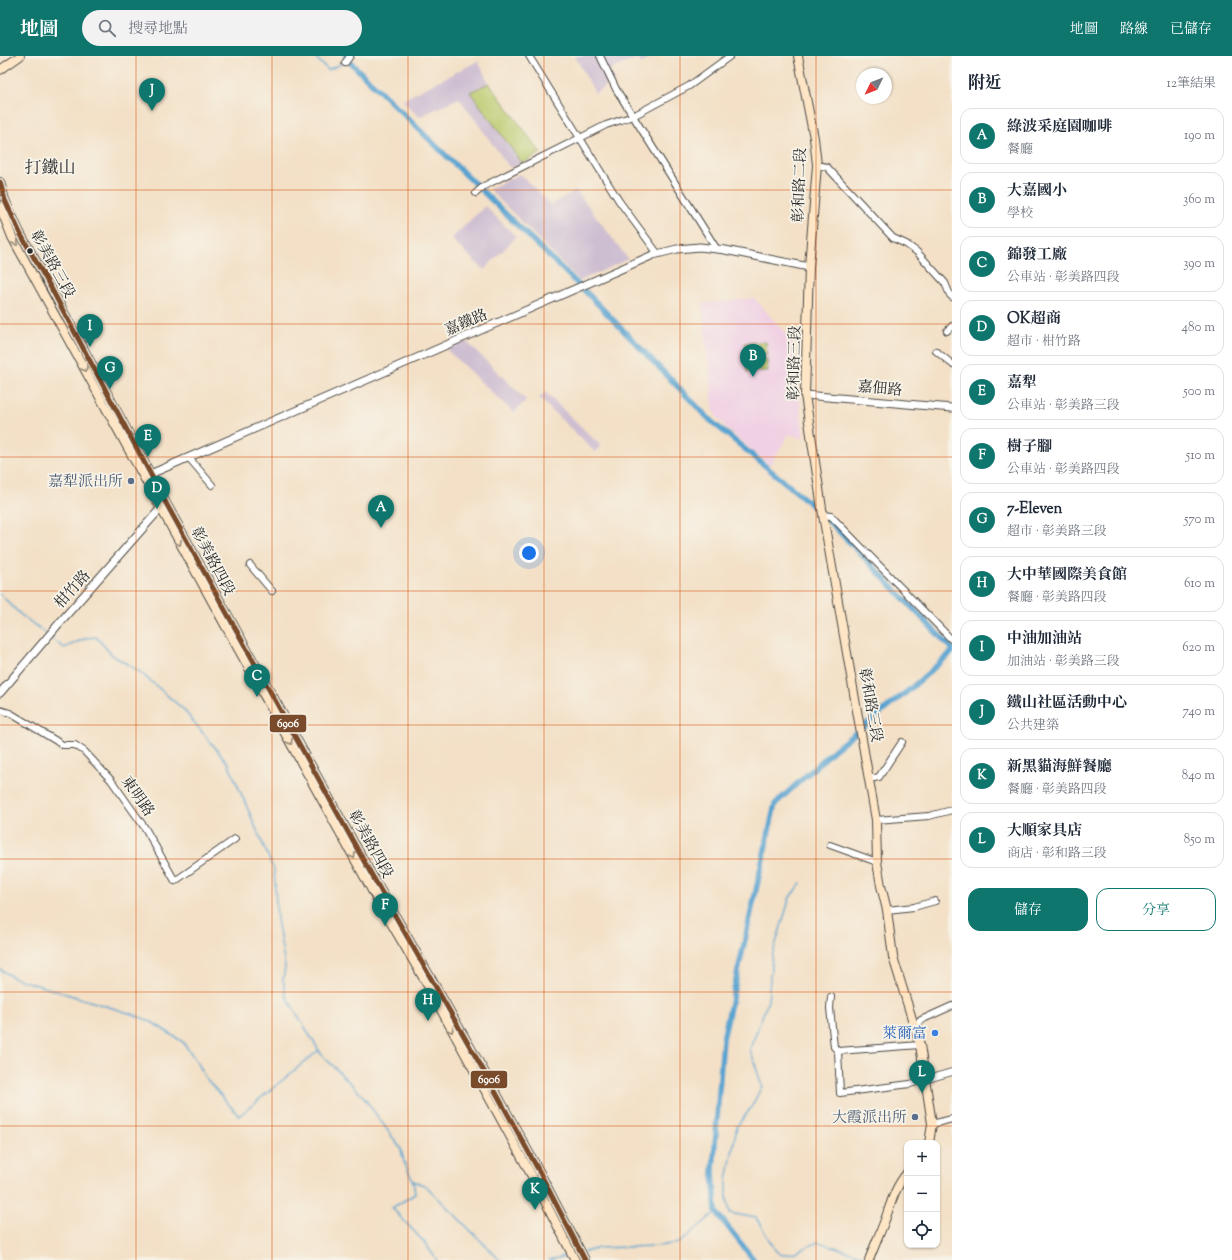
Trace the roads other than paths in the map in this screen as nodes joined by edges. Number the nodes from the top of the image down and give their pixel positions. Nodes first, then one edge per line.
1 (20, 56) edge
2 (350, 56) edge
3 (529, 56) edge
4 (600, 56) edge
5 (730, 56) edge
6 (798, 56) edge
7 (345, 63) dead end
8 (0, 70) edge
9 (633, 116) junction
10 (579, 139) junction
11 (817, 165) junction
12 (0, 182) edge
13 (477, 192) dead end
14 (0, 207) edge
15 (716, 248) junction
16 (658, 254) junction
17 (809, 267) junction
18 (952, 297) edge
19 (952, 326) edge
20 (948, 331) dead end
21 (936, 351) dead end
22 (952, 364) edge
23 (805, 395) junction
24 (952, 408) edge
25 (189, 458) junction
26 (147, 475) junction
27 (212, 485) dead end
28 (164, 507) junction
29 (823, 515) junction
30 (250, 565) dead end
31 (272, 591) dead end
32 (952, 640) edge
33 (0, 693) edge
34 (0, 710) edge
35 (902, 742) dead end
36 (869, 779) junction
37 (952, 810) edge
38 (876, 820) junction
39 (235, 839) dead end
40 (830, 845) dead end
41 (877, 862) junction
42 (935, 901) dead end
43 (887, 910) junction
44 (831, 998) dead end
45 (952, 1006) edge
46 (914, 1026) junction
47 (920, 1045) junction
48 (838, 1051) junction
49 (952, 1072) edge
50 (489, 1080) junction
51 (925, 1080) junction
52 (482, 1086) junction
53 (952, 1119) edge
54 (932, 1124) junction
55 (929, 1140) edge
56 (537, 1175) junction
57 (904, 1176) edge
58 (575, 1260) edge
59 (585, 1260) edge
60 (869, 1260) edge

1 - 8 main road
2 - 7 street
3 - 10 street
4 - 9 street
5 - 9 street
6 - 11 main road, 彰和路二段
9 - 10 street
9 - 15 street
10 - 13 street
10 - 16 street
11 - 17 main road, 彰和路二段
11 - 18 street
12 - 26 main road, 彰美路三段
14 -> 26 main road, 彰美路三段
15 - 16 street, 嘉鐵路
15 - 17 street, 嘉鐵路
16 - 25 street, 嘉鐵路
17 - 23 main road, 彰和路三段
19 - 20 street
21 - 22 street
23 - 24 street, 嘉佃路
23 - 29 main road, 彰和路三段
25 - 26 street, 嘉鐵路
25 - 27 street
26 - 28 main road, 彰美路三段
28 - 33 street, 柑竹路
28 - 50 main road, 彰美路四段
28 -> 52 main road, 彰美路四段
29 - 32 street
29 - 36 main road, 彰和路三段
30 - 31 street
34 - 39 street, 東明路
35 - 36 street
36 - 38 main road, 彰和路三段
37 - 38 street
38 - 41 main road, 彰和路三段
40 - 41 street
41 - 43 main road, 彰和路三段
42 - 43 street
43 - 46 main road, 彰和路三段
44 - 48 street
45 - 46 street
46 - 47 main road, 彰和路三段
47 - 48 street
47 - 51 main road, 彰和路三段
48 - 51 street
49 - 51 street
50 - 52 main road
50 - 56 main road, 彰美路四段
51 - 54 main road, 彰和路三段
52 - 56 main road, 彰美路四段
53 - 54 street
54 - 55 main road, 彰和路三段
56 - 58 main road, 彰美路四段
56 - 59 main road, 彰美路四段
57 - 60 main road

